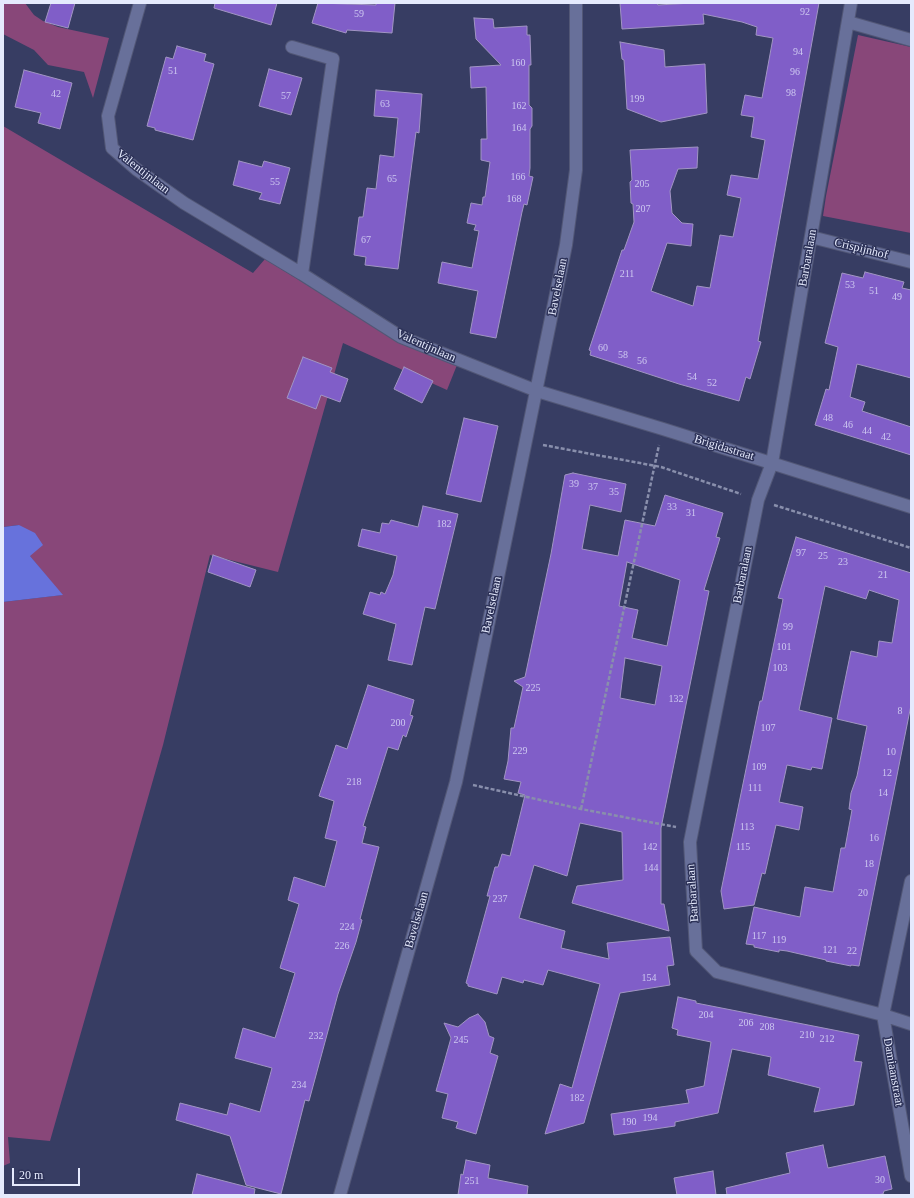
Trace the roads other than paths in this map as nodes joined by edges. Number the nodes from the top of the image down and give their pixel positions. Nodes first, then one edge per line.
1 (140, 3) edge
2 (576, 3) edge
3 (851, 3) edge
4 (848, 22) junction
5 (911, 40) edge
6 (292, 47) dead end
7 (811, 237) junction
8 (911, 262) edge
9 (302, 274) junction
10 (537, 391) junction
11 (772, 463) junction
12 (911, 507) edge
13 (911, 880) edge
14 (883, 1015) junction
15 (911, 1024) edge
16 (911, 1176) edge
17 (340, 1195) edge

1 - 9 street, Valentijnlaan
2 - 10 street, Bavelselaan
3 - 4 street, Barbaralaan
4 - 5 street
4 - 7 street, Barbaralaan
6 - 9 street
7 - 8 street, Crispijnhof
7 - 11 street, Barbaralaan
9 - 10 street, Valentijnlaan
10 - 11 street, Brigidastraat
10 - 17 street, Bavelselaan
11 - 12 street, Brigidastraat
11 - 14 street, Barbaralaan
13 - 14 street, Damiaanstraat
14 - 15 street, Damiaanstraat
14 - 16 street, Damiaanstraat

